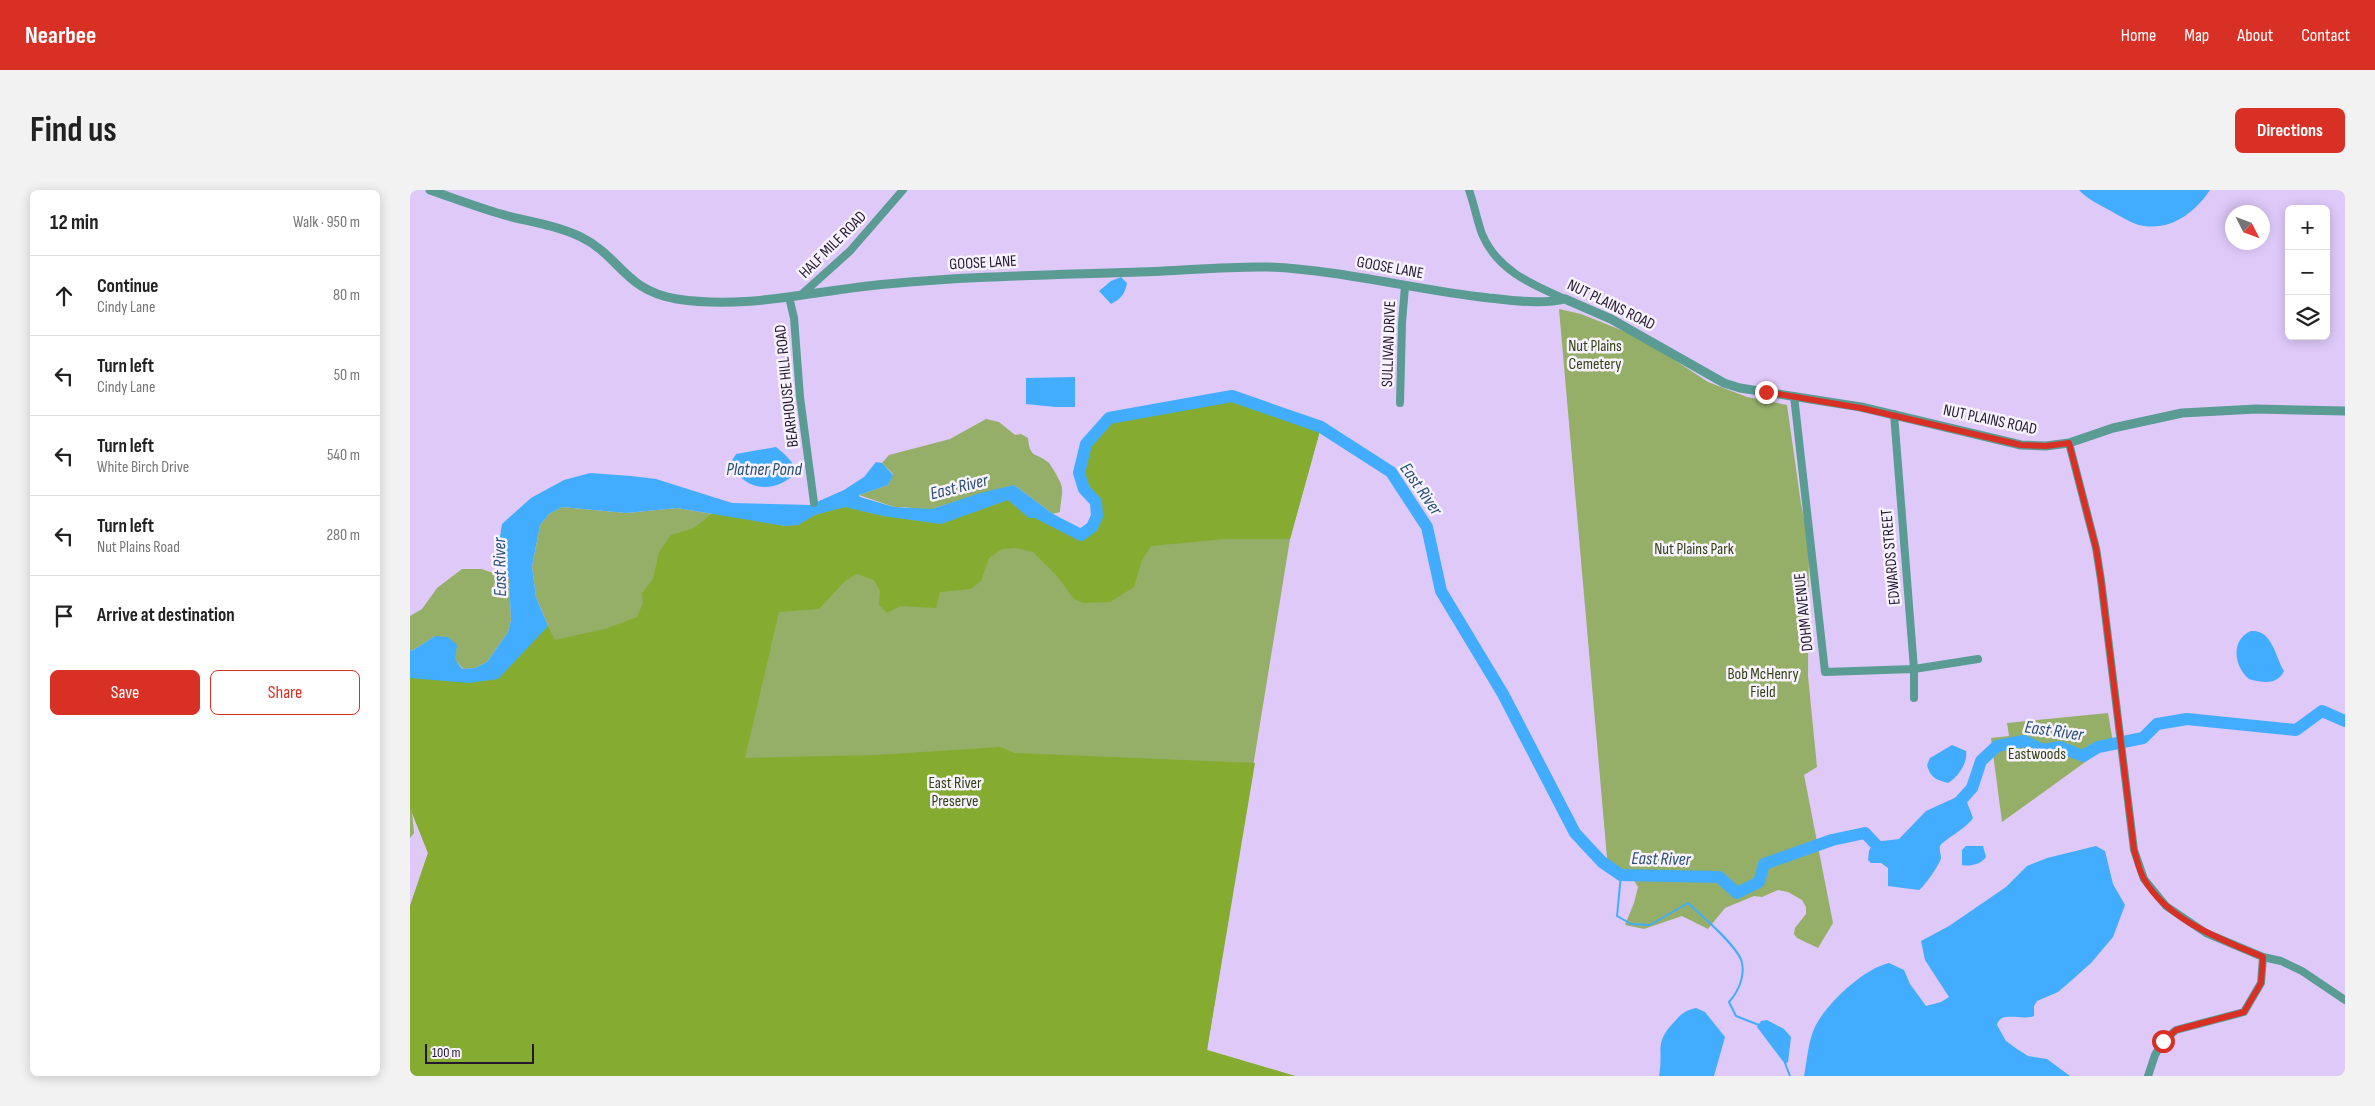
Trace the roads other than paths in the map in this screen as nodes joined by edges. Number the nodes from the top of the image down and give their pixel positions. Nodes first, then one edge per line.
1 (430, 190) edge
2 (903, 190) edge
3 (1469, 190) edge
4 (1405, 286) junction
5 (801, 296) junction
6 (789, 297) junction
7 (1564, 299) junction
8 (1794, 396) junction
9 (1400, 403) dead end
10 (2345, 411) edge
11 (1894, 414) junction
12 (2069, 443) junction
13 (814, 502) dead end
14 (1978, 660) dead end
15 (1914, 669) junction
16 (1914, 698) dead end
17 (2263, 957) junction
18 (2345, 1000) edge
19 (2148, 1076) edge

1 - 6 street, GOOSE LANE
2 - 5 street, HALF MILE ROAD
3 - 7 street, NUT PLAINS ROAD
4 - 5 street, GOOSE LANE
4 - 7 street, GOOSE LANE
4 - 9 street, SULLIVAN DRIVE
5 - 6 street, GOOSE LANE
6 - 13 street, BEARHOUSE HILL ROAD
7 - 8 street, NUT PLAINS ROAD
8 - 11 street, NUT PLAINS ROAD
8 - 15 street, DOHM AVENUE
10 - 12 street, NUT PLAINS ROAD
11 - 12 street, NUT PLAINS ROAD
11 - 15 street, EDWARDS STREET
12 - 17 street
14 - 15 street, DOHM AVENUE
15 - 16 street, EDWARDS STREET
17 - 18 street
17 - 19 street

